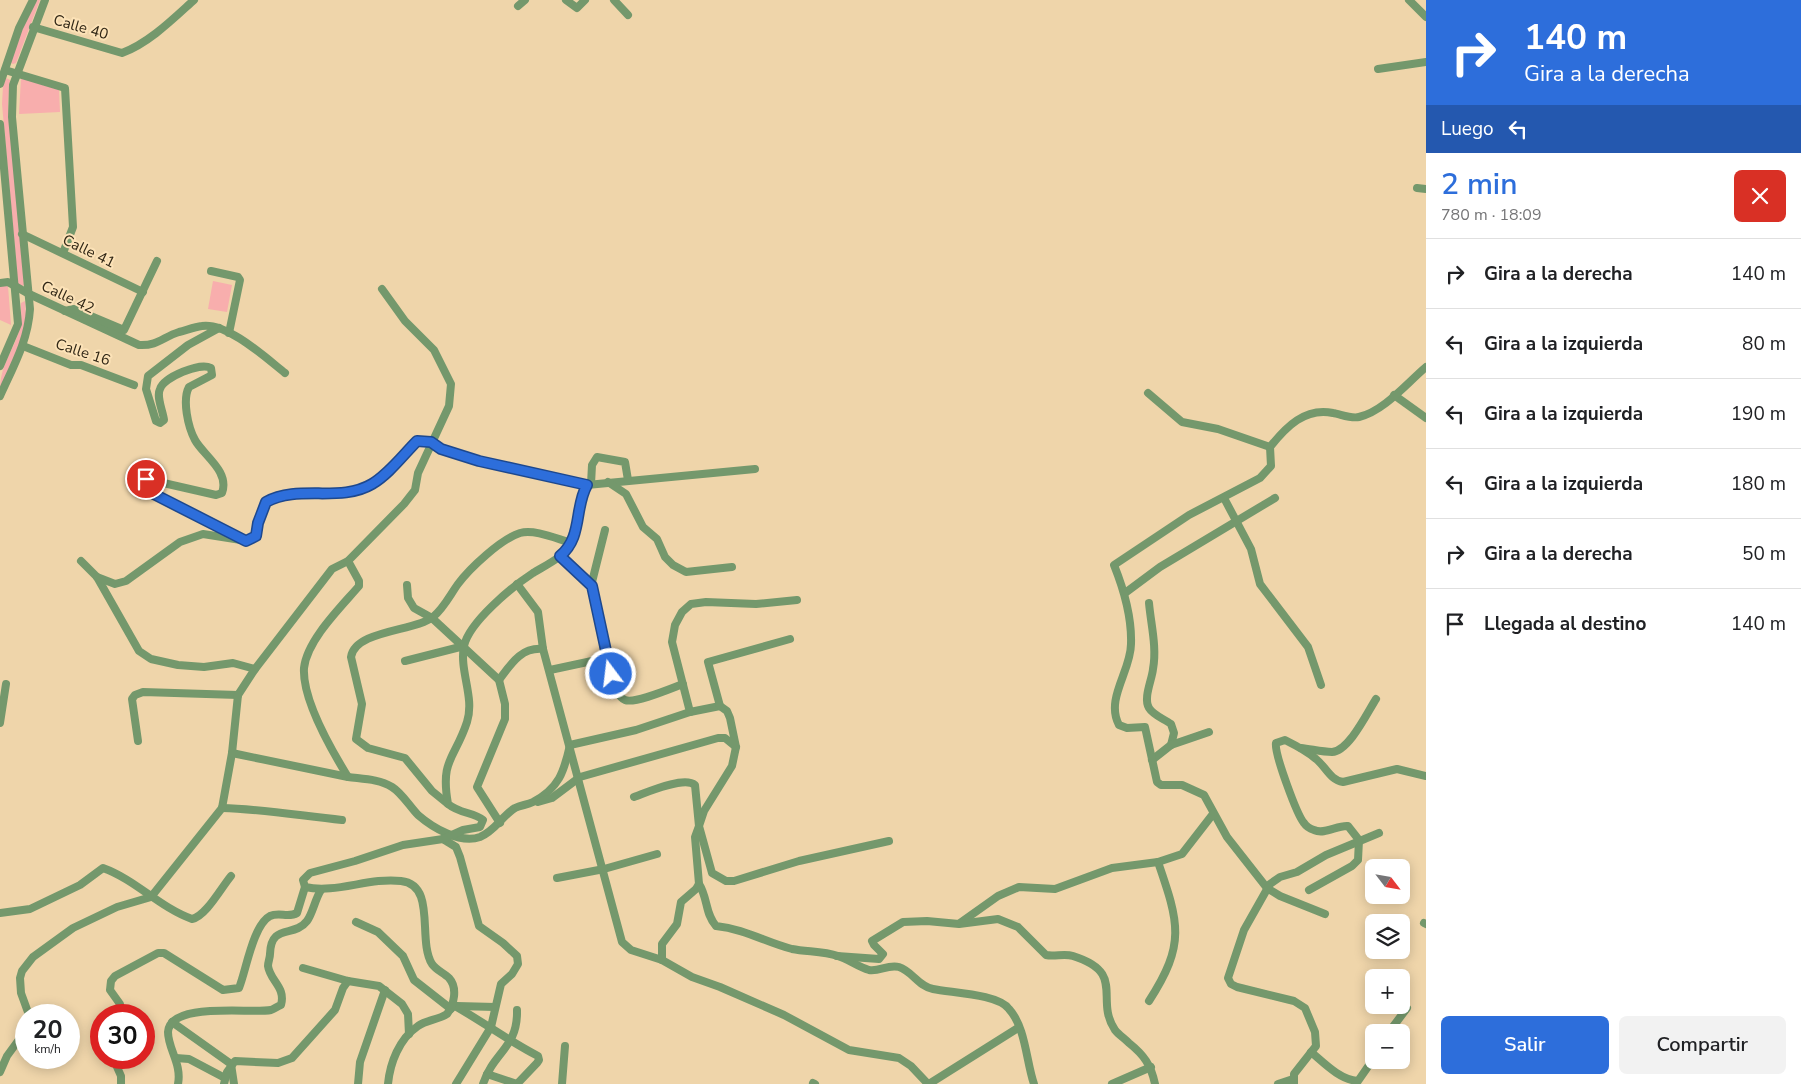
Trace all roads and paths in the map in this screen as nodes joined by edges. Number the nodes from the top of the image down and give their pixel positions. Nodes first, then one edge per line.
1 (33, 0) edge
2 (45, 0) edge
3 (194, 0) edge
4 (525, 0) edge
5 (566, 0) edge
6 (585, 0) edge
7 (614, 0) edge
8 (1409, 0) edge
9 (518, 6) dead end
10 (628, 15) dead end
11 (1426, 17) edge
12 (33, 27) junction
13 (1426, 62) edge
14 (1378, 69) dead end
15 (4, 70) junction
16 (16, 74) junction
17 (0, 84) edge
18 (0, 124) edge
19 (1417, 188) dead end
20 (1426, 189) edge
21 (22, 234) junction
22 (63, 253) junction
23 (157, 261) dead end
24 (211, 271) dead end
25 (0, 283) edge
26 (15, 287) junction
27 (382, 289) dead end
28 (143, 292) junction
29 (29, 294) junction
30 (65, 311) junction
31 (219, 328) junction
32 (230, 333) junction
33 (23, 346) junction
34 (0, 366) edge
35 (1426, 367) edge
36 (285, 373) dead end
37 (134, 384) dead end
38 (1148, 393) dead end
39 (0, 396) edge
40 (1394, 396) junction
41 (1426, 418) edge
42 (431, 442) junction
43 (1270, 447) junction
44 (756, 469) dead end
45 (628, 480) junction
46 (608, 482) junction
47 (589, 484) junction
48 (1224, 498) junction
49 (1275, 498) dead end
50 (1236, 522) junction
51 (605, 530) dead end
52 (246, 541) junction
53 (572, 543) junction
54 (560, 556) junction
55 (348, 560) junction
56 (81, 561) dead end
57 (732, 567) dead end
58 (97, 578) junction
59 (517, 584) junction
60 (407, 585) dead end
61 (592, 586) junction
62 (1125, 593) junction
63 (797, 600) dead end
64 (1149, 603) dead end
65 (432, 618) junction
66 (790, 639) dead end
67 (464, 646) junction
68 (543, 650) junction
69 (606, 658) junction
70 (405, 661) dead end
71 (254, 670) junction
72 (550, 670) junction
73 (499, 680) junction
74 (6, 684) dead end
75 (684, 684) junction
76 (1321, 685) dead end
77 (238, 695) junction
78 (1376, 700) dead end
79 (720, 706) junction
80 (690, 712) junction
81 (0, 723) edge
82 (1210, 732) dead end
83 (138, 741) dead end
84 (570, 745) junction
85 (1171, 745) junction
86 (736, 747) junction
87 (1299, 747) junction
88 (232, 753) junction
89 (1152, 760) junction
90 (1426, 776) edge
91 (348, 778) junction
92 (580, 778) junction
93 (634, 797) dead end
94 (448, 804) junction
95 (531, 804) junction
96 (222, 808) junction
97 (1214, 814) junction
98 (342, 820) dead end
99 (500, 822) junction
100 (699, 826) junction
101 (1379, 833) dead end
102 (447, 837) junction
103 (1359, 840) junction
104 (889, 841) dead end
105 (658, 854) dead end
106 (1158, 862) junction
107 (604, 869) junction
108 (231, 876) dead end
109 (557, 878) dead end
110 (699, 884) junction
111 (305, 887) junction
112 (1267, 888) junction
113 (321, 890) junction
114 (1309, 890) dead end
115 (151, 897) junction
116 (0, 913) edge
117 (1325, 914) dead end
118 (356, 922) dead end
119 (959, 924) junction
120 (837, 956) junction
121 (662, 960) junction
122 (303, 968) dead end
123 (348, 981) junction
124 (384, 990) junction
125 (1149, 1002) dead end
126 (25, 1004) edge
127 (120, 1004) edge
128 (452, 1007) junction
129 (495, 1007) junction
130 (517, 1010) dead end
131 (172, 1022) junction
132 (491, 1027) junction
133 (1018, 1028) junction
134 (409, 1034) junction
135 (510, 1042) junction
136 (15, 1045) edge
137 (565, 1046) dead end
138 (1311, 1052) junction
139 (176, 1058) junction
140 (231, 1064) junction
141 (1151, 1067) junction
142 (118, 1069) edge
143 (1367, 1069) edge
144 (0, 1072) edge
145 (487, 1074) junction
146 (224, 1081) edge
147 (1293, 1082) edge
148 (121, 1084) edge
149 (178, 1084) edge
150 (234, 1084) edge
151 (358, 1084) edge
152 (388, 1084) edge
153 (456, 1084) edge
154 (483, 1084) edge
155 (517, 1084) edge
156 (562, 1084) edge
157 (928, 1084) edge
158 (1034, 1084) edge
159 (1112, 1084) edge
160 (1155, 1084) edge
161 (1278, 1084) edge

1 - 15 street
2 - 12 street
3 - 12 street, Calle 40
4 - 9 street
5 - 6 street
7 - 10 street
8 - 11 street
12 - 16 street
13 - 14 street
15 - 16 street
15 - 17 street
16 - 21 street
16 - 22 street
18 - 26 street
19 - 20 street
21 - 22 street, Calle 41
21 - 29 street
22 - 28 street, Calle 41
23 - 28 street
24 - 32 street
25 - 26 street, Calle 42
26 - 29 street, Calle 42
26 - 34 street
27 - 42 street
28 - 30 street
29 - 30 street, Calle 42
29 - 33 street
30 - 31 street, Calle 42
31 - 32 street
31 - 52 street
32 - 36 street
33 - 37 street, Calle 16
33 - 39 street
35 - 40 street
38 - 43 street
40 - 41 street
40 - 43 street
42 - 47 street
42 - 52 street
42 - 55 street
43 - 48 street
44 - 45 street
45 - 46 street
45 - 47 street
46 - 47 street
46 - 57 street
47 - 53 street
48 - 50 street
48 - 62 street
49 - 50 street
50 - 62 street
50 - 76 street
51 - 61 street
52 - 58 street
53 - 54 street
53 - 65 street
54 - 59 street
54 - 61 street
55 - 71 street
55 - 91 street
56 - 58 street
58 - 71 street
59 - 67 street
59 - 68 street
60 - 65 street
61 - 69 street
62 - 89 street
63 - 75 street
64 - 85 street
65 - 67 street
65 - 94 street
66 - 79 street
67 - 70 street
67 - 73 street
67 - 94 street
68 - 72 street
68 - 73 street
69 - 72 street
69 - 75 street
71 - 77 street
72 - 84 street
73 - 99 street
74 - 81 street
75 - 80 street
77 - 83 street
77 - 88 street
78 - 87 street
79 - 80 street
79 - 86 street
80 - 84 street
82 - 85 street
84 - 92 street
84 - 95 street
85 - 89 street
86 - 92 street
86 - 100 street
87 - 90 street
87 - 103 street
88 - 91 street
88 - 96 street
89 - 97 street
91 - 102 street
92 - 95 street
92 - 107 street
93 - 100 street
94 - 102 street
95 - 99 street
96 - 98 street
96 - 115 street
97 - 106 street
97 - 112 street
99 - 102 street
100 - 104 street
100 - 110 street
101 - 103 street
102 - 111 street
102 - 129 street
103 - 112 street
103 - 114 street
105 - 107 street
106 - 119 street
106 - 125 street
107 - 109 street
107 - 121 street
108 - 115 street
110 - 120 street
110 - 121 street
111 - 113 street
111 - 127 street
112 - 117 street
112 - 138 street
113 - 128 street
113 - 131 street
115 - 116 street
115 - 126 street
118 - 128 street
119 - 120 street
119 - 141 street
120 - 133 street
121 - 157 street
122 - 123 street
123 - 124 street
123 - 140 street
124 - 134 street
124 - 151 street
128 - 129 street
128 - 132 street
128 - 134 street
129 - 132 street
130 - 135 street
131 - 139 street
131 - 140 street
132 - 135 street
132 - 153 street
133 - 157 street
133 - 158 street
134 - 152 street
135 - 145 street
135 - 155 street
136 - 144 street
137 - 156 street
138 - 143 street
138 - 147 street
139 - 146 street
139 - 149 street
140 - 146 street
140 - 150 street
141 - 159 street
141 - 160 street
142 - 148 street
145 - 154 street
145 - 155 street
147 - 161 street

